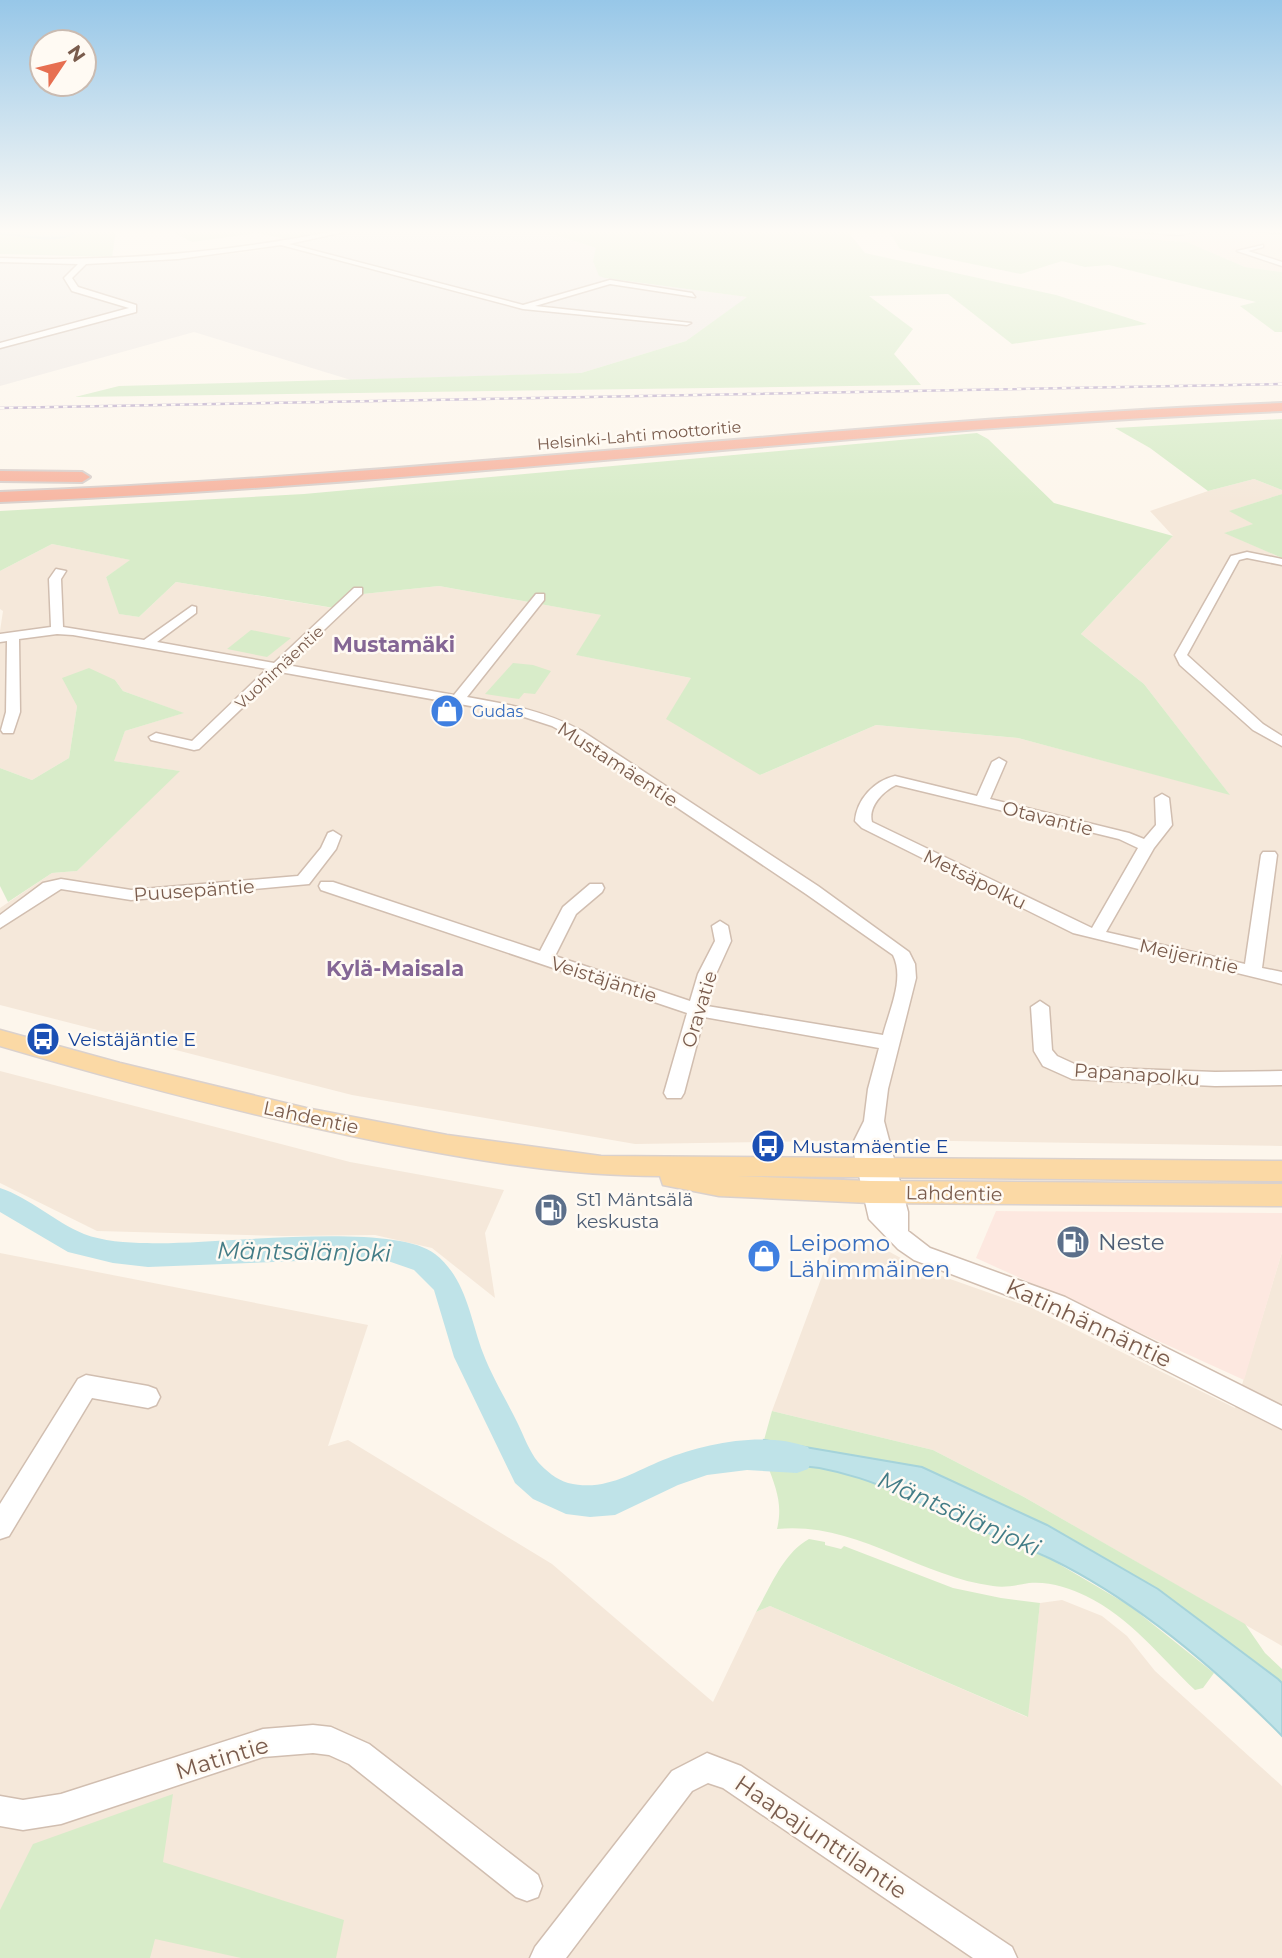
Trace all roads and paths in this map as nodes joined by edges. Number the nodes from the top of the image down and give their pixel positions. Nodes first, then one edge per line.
1 (95, 320) edge
2 (660, 320) edge
3 (687, 323) dead end
4 (0, 346) edge
5 (1282, 398) edge
6 (1282, 407) edge
7 (255, 474) junction
8 (0, 476) edge
9 (0, 486) edge
10 (0, 499) edge
11 (1282, 562) edge
12 (60, 571) dead end
13 (358, 591) dead end
14 (540, 597) dead end
15 (192, 610) dead end
16 (57, 630) junction
17 (6, 637) edge
18 (147, 644) junction
19 (278, 667) junction
20 (457, 700) junction
21 (8, 730) dead end
22 (156, 737) dead end
23 (1282, 742) edge
24 (999, 762) dead end
25 (1162, 798) dead end
26 (982, 802) junction
27 (862, 813) joint
28 (333, 836) dead end
29 (1147, 846) junction
30 (1269, 855) dead end
31 (327, 886) dead end
32 (596, 888) dead end
33 (0, 923) edge
34 (720, 926) dead end
35 (1096, 935) junction
36 (544, 960) junction
37 (1254, 971) junction
38 (1282, 978) edge
39 (1040, 1007) dead end
40 (697, 1010) junction
41 (0, 1038) edge
42 (889, 1043) junction
43 (1282, 1078) edge
44 (674, 1093) dead end
45 (875, 1166) junction
46 (628, 1167) junction
47 (1282, 1171) edge
48 (882, 1192) junction
49 (1282, 1195) edge
50 (148, 1397) dead end
51 (1282, 1418) edge
52 (0, 1527) edge
53 (0, 1811) edge
54 (527, 1886) dead end
55 (546, 1958) edge
56 (1001, 1958) edge

1 - 4 street
2 - 3 street
5 - 7 highway, Helsinki-Lahti moottoritie
6 - 10 highway, Helsinki-Lahti moottoritie
7 - 8 highway
7 - 9 highway, Helsinki-Lahti moottoritie
11 - 23 street
12 - 16 street
13 - 19 street, Vuohimäentie
14 - 20 street
15 - 18 street
16 - 17 street, Mustamäentie
16 - 18 street, Mustamäentie
17 - 21 street
18 - 19 street, Mustamäentie
19 - 20 street, Mustamäentie
19 - 22 street, Vuohimäentie
20 - 42 street, Mustamäentie
24 - 26 street
25 - 29 street
26 - 27 street, Otavantie
26 - 29 street, Otavantie
27 - 35 street, Metsäpolku
28 - 33 street, Puusepäntie
29 - 35 street
30 - 37 street
31 - 36 street, Veistäjäntie
32 - 36 street
34 - 40 street, Oravatie
35 - 37 street, Meijerintie
36 - 40 street, Veistäjäntie
37 - 38 street, Meijerintie
39 - 43 street, Papanapolku
40 - 42 street, Veistäjäntie
40 - 44 street, Oravatie
41 - 46 main road, Lahdentie
42 - 45 street, Mustamäentie
45 - 46 main road, Lahdentie
45 - 47 main road, Lahdentie
45 - 48 street, Katinhännäntie
46 - 48 main road, Lahdentie
48 - 49 main road, Lahdentie
48 - 51 street, Katinhännäntie
50 - 52 street
53 - 54 street, Matintie
55 - 56 street, Haapajunttilantie

